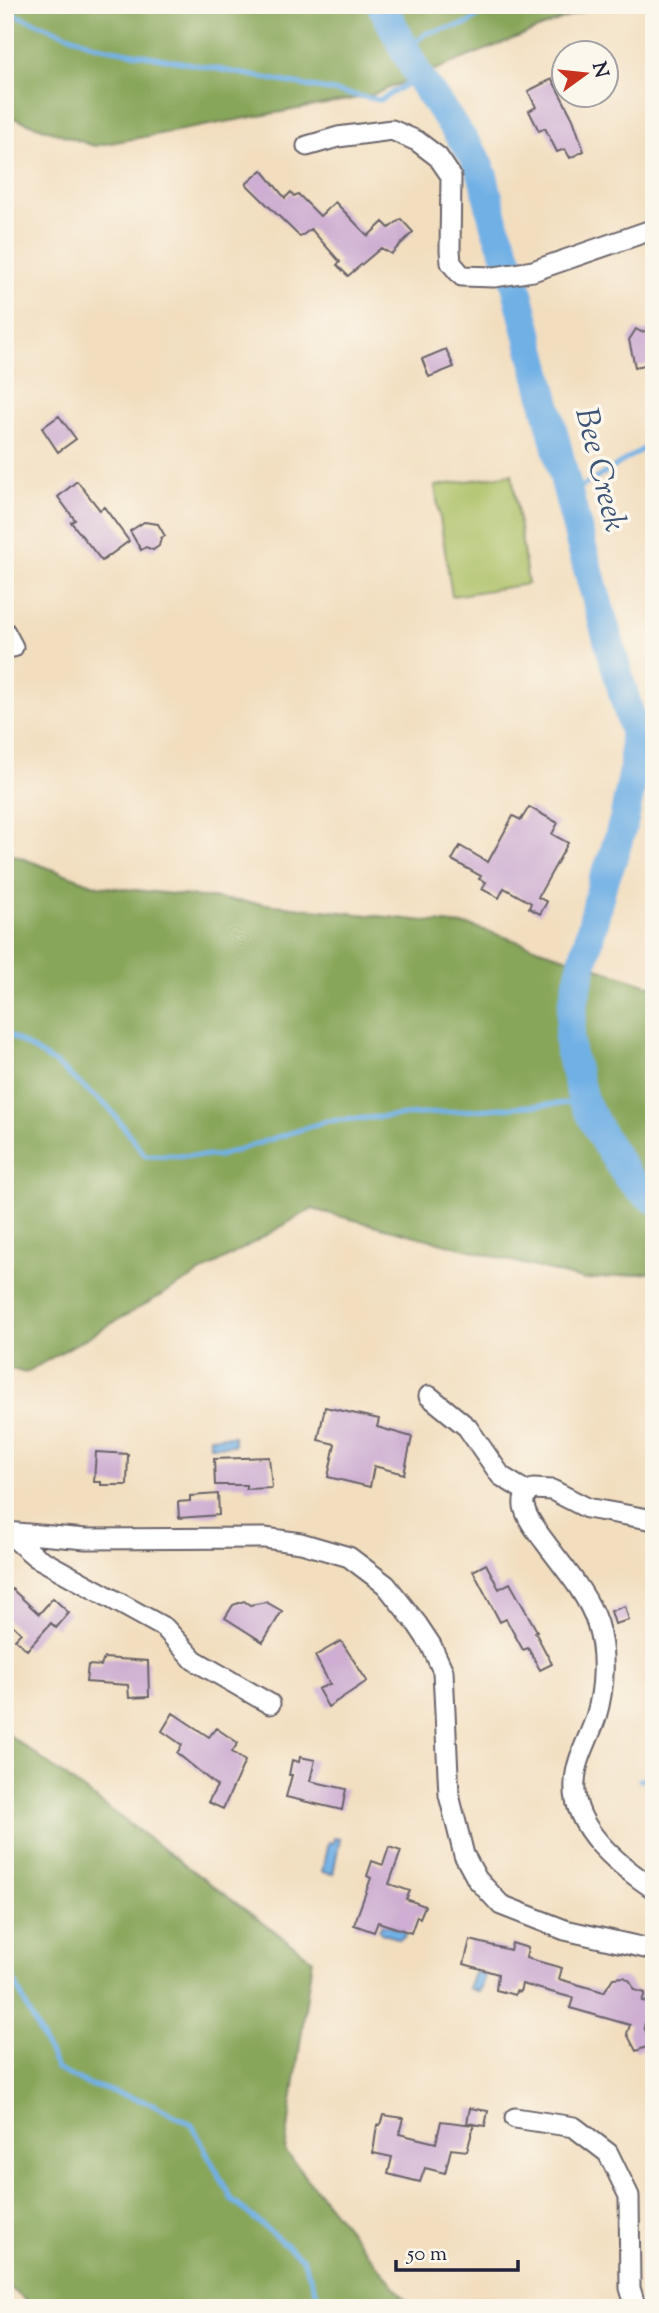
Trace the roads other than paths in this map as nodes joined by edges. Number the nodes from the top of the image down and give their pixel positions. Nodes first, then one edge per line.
1 (307, 146) dead end
2 (654, 229) edge
3 (429, 1396) dead end
4 (527, 1492) junction
5 (654, 1520) edge
6 (6, 1532) edge
7 (270, 1704) dead end
8 (654, 1889) edge
9 (654, 1950) edge
10 (514, 2118) dead end
11 (636, 2308) edge

1 - 2 street
3 - 4 street
4 - 5 street
4 - 8 street
6 - 7 street
6 - 9 street
10 - 11 street

